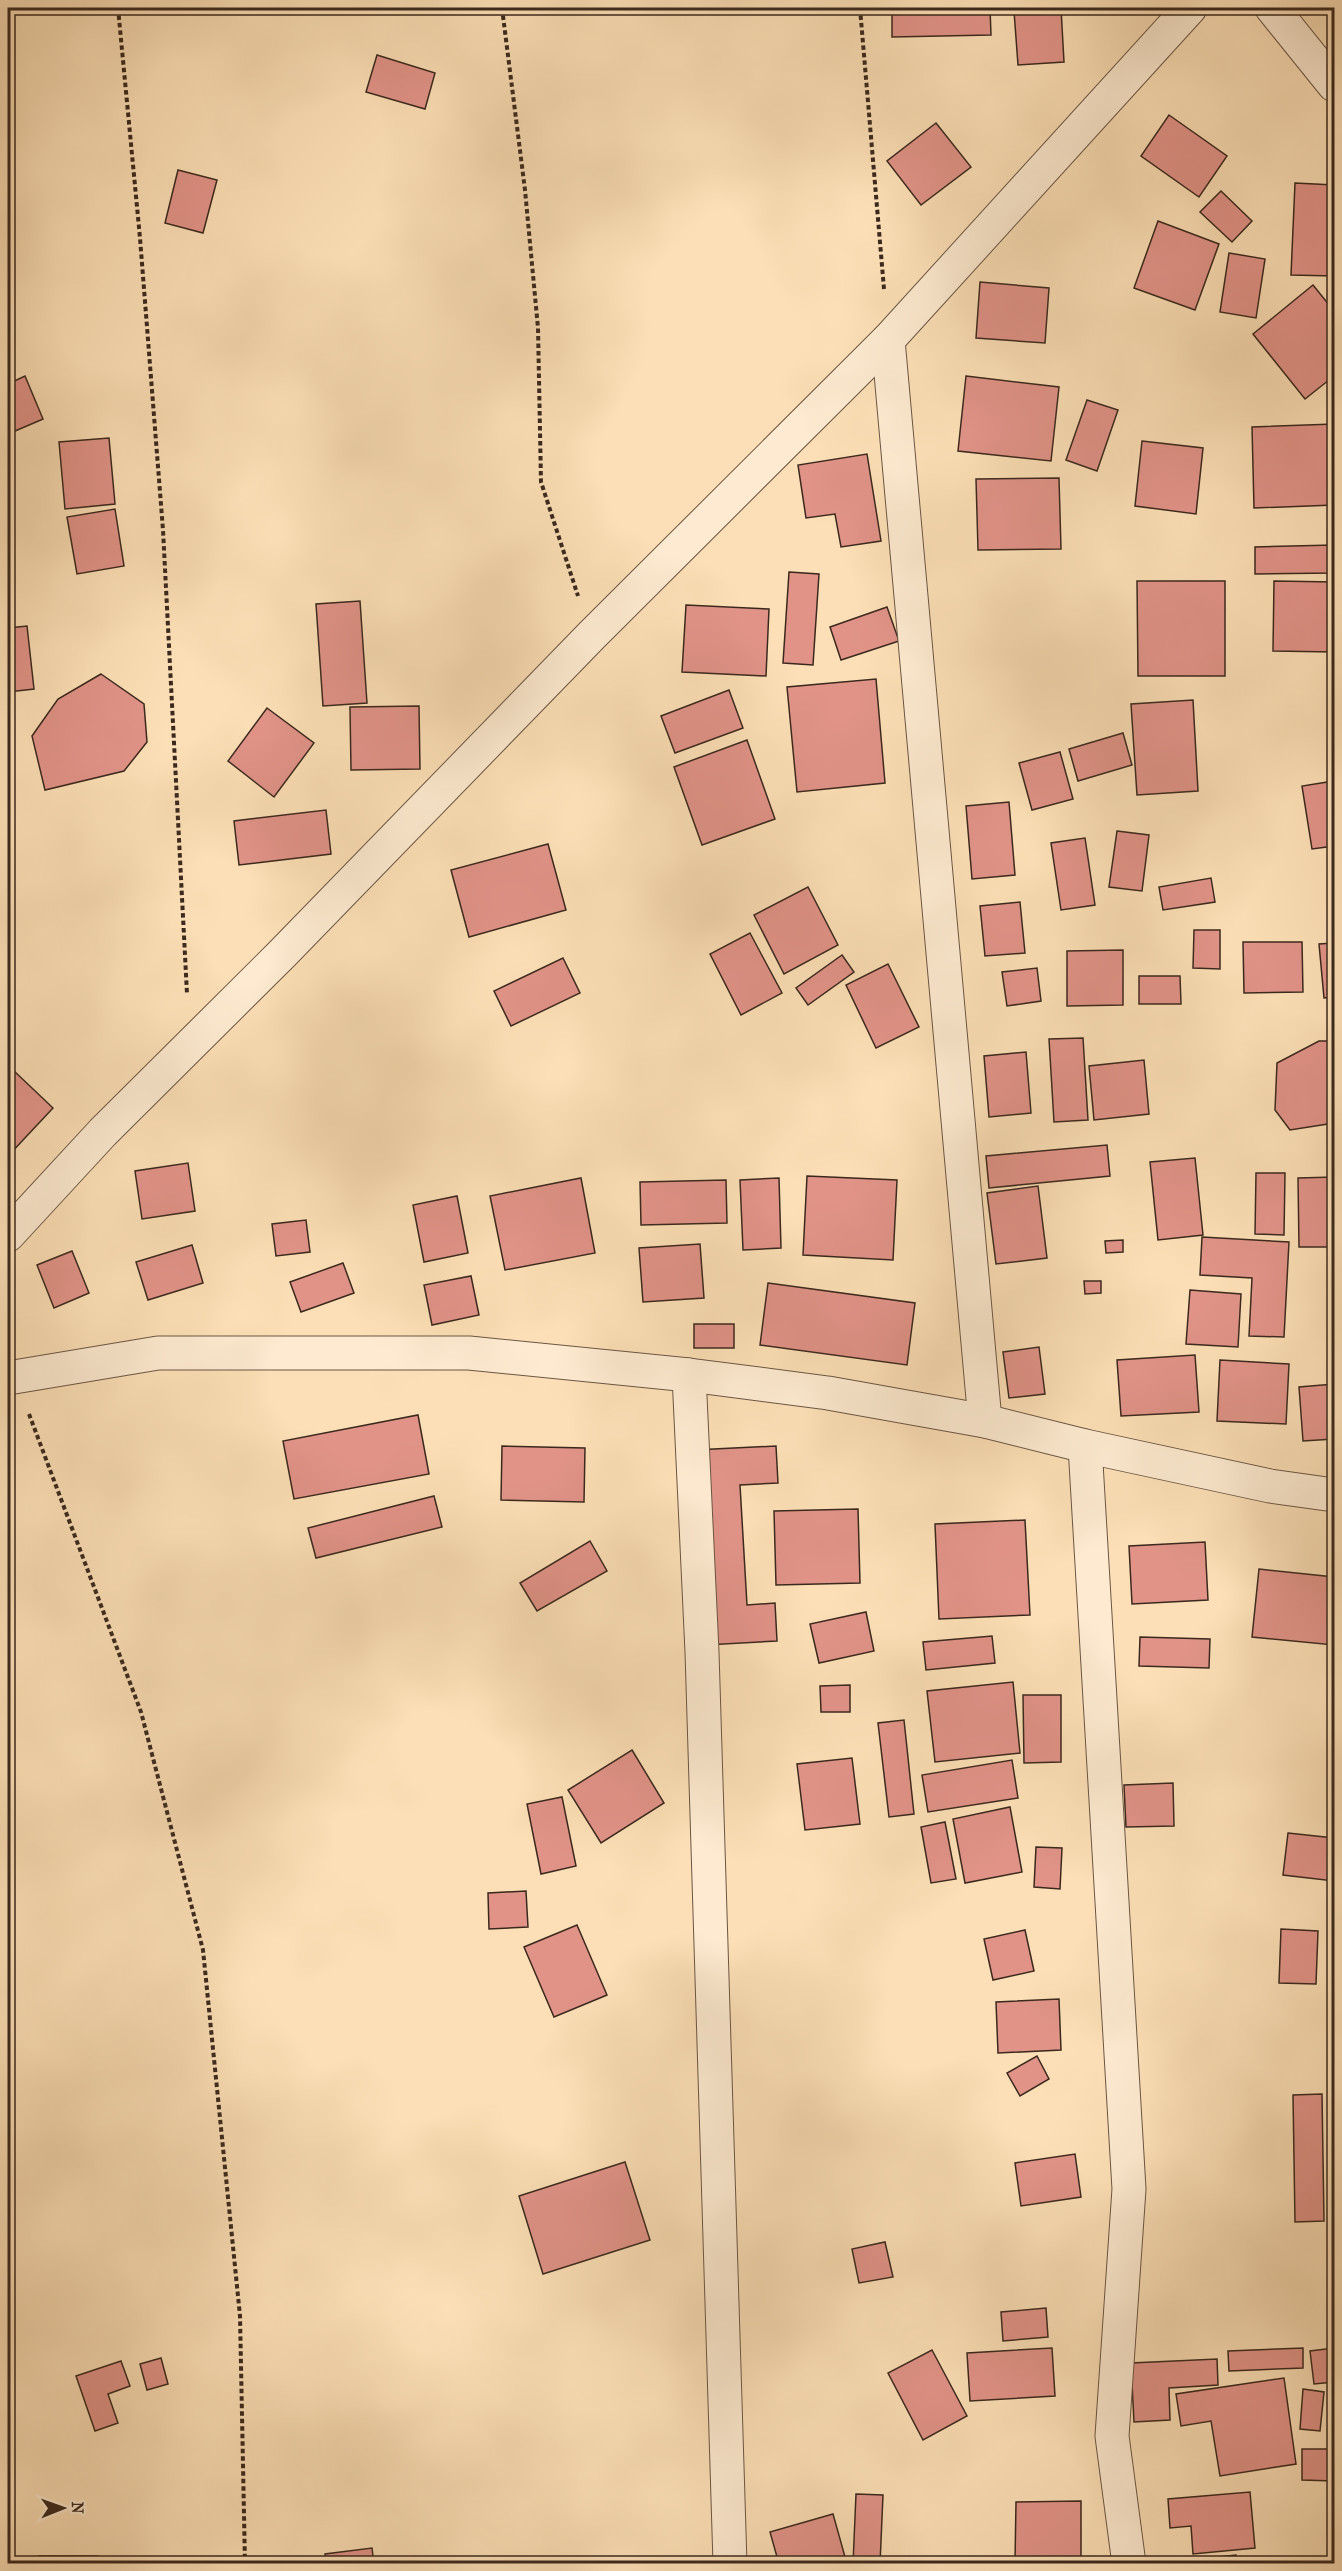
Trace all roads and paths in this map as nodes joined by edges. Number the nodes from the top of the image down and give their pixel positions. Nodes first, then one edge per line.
1 (118, 8) edge
2 (502, 8) edge
3 (860, 8) edge
4 (1190, 8) edge
5 (1272, 8) edge
6 (1335, 85) edge
7 (888, 340) junction
8 (592, 635) junction
9 (191, 1044) junction
10 (8, 1235) edge
11 (689, 1375) junction
12 (11, 1377) edge
13 (985, 1421) junction
14 (1085, 1446) junction
15 (1335, 1495) edge
16 (245, 2564) edge
17 (730, 2564) edge
18 (1129, 2564) edge

1 - 9 path
2 - 8 path
3 - 7 path
4 - 7 street
5 - 6 street
7 - 8 street
7 - 13 street
8 - 9 street
9 - 10 street
11 - 12 street
11 - 13 street
11 - 17 street
12 - 16 path
13 - 14 street
14 - 15 street
14 - 18 street

